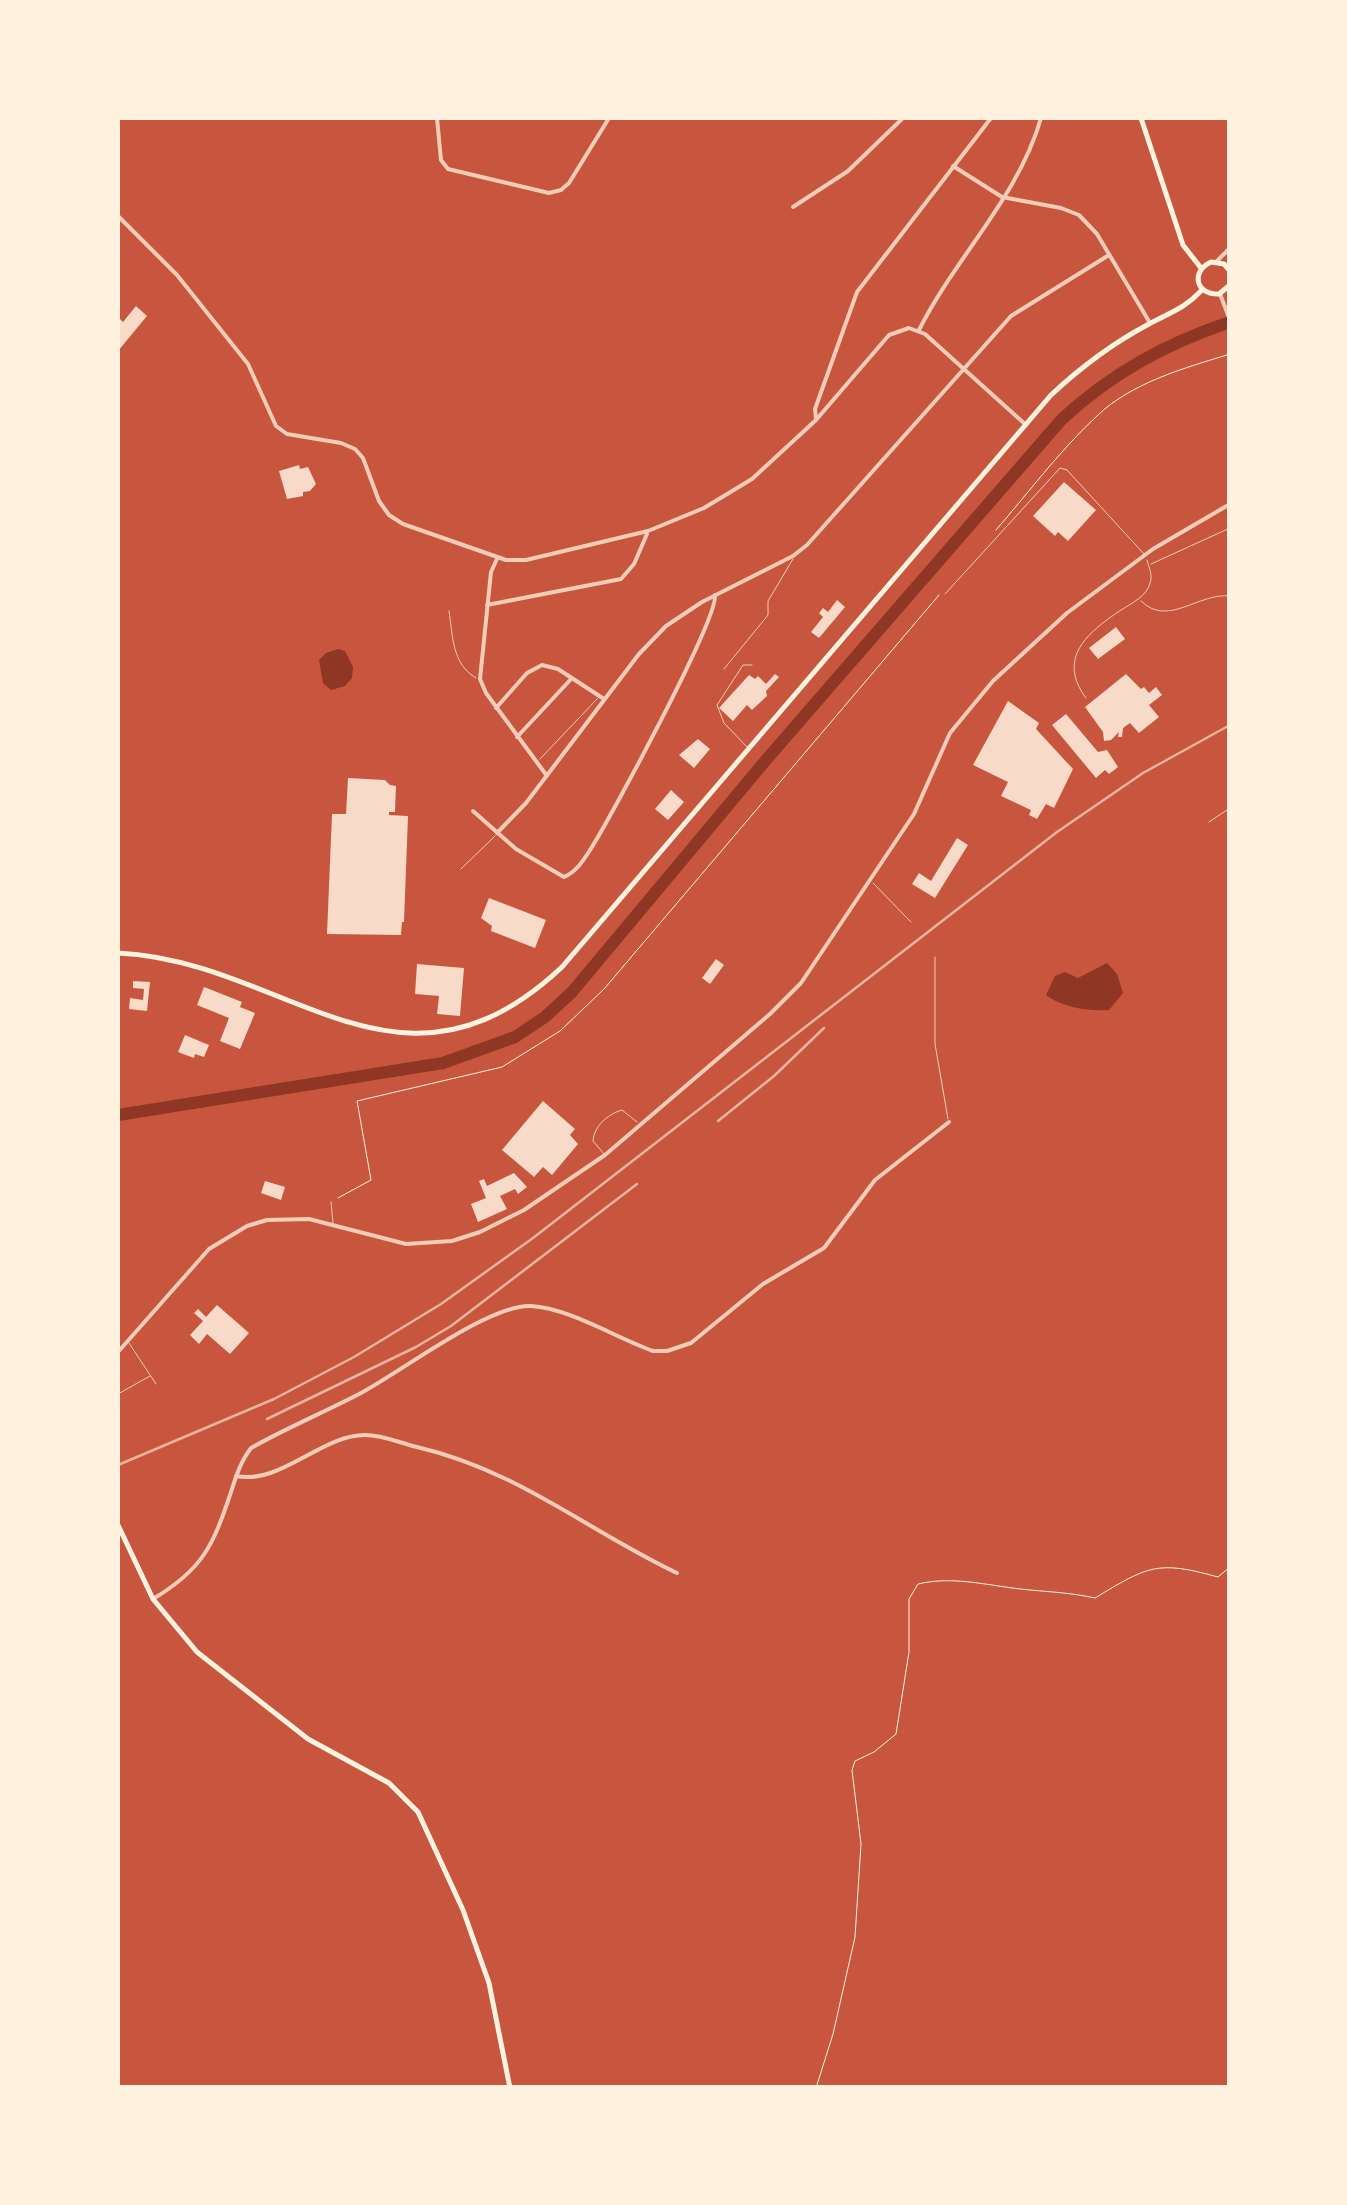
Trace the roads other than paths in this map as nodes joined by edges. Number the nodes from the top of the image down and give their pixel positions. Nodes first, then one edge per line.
1 (437, 118) edge
2 (609, 118) edge
3 (903, 118) edge
4 (991, 118) edge
5 (1040, 118) edge
6 (1141, 118) edge
7 (953, 166) junction
8 (1002, 197) junction
9 (794, 207) dead end
10 (118, 216) edge
11 (1230, 248) edge
12 (1108, 255) junction
13 (1216, 262) junction
14 (1201, 268) junction
15 (1230, 272) edge
16 (1230, 285) edge
17 (1202, 290) junction
18 (1220, 294) junction
19 (1230, 320) edge
20 (1150, 324) junction
21 (919, 330) junction
22 (964, 369) junction
23 (816, 420) junction
24 (1026, 425) junction
25 (1230, 504) edge
26 (1230, 528) edge
27 (648, 531) junction
28 (1145, 555) junction
29 (793, 556) junction
30 (496, 559) junction
31 (1148, 566) junction
32 (945, 594) dead end
33 (716, 595) junction
34 (1230, 596) edge
35 (1138, 599) junction
36 (486, 605) junction
37 (449, 611) dead end
38 (752, 665) dead end
39 (724, 669) dead end
40 (480, 678) junction
41 (572, 678) junction
42 (602, 698) junction
43 (1086, 698) dead end
44 (496, 708) junction
45 (517, 737) junction
46 (750, 749) junction
47 (536, 762) junction
48 (547, 776) junction
49 (1230, 808) edge
50 (473, 812) dead end
51 (1209, 822) dead end
52 (497, 833) junction
53 (460, 869) dead end
54 (871, 881) junction
55 (911, 922) dead end
56 (118, 952) edge
57 (935, 957) dead end
58 (949, 1122) joint
59 (640, 1125) junction
60 (605, 1154) junction
61 (331, 1202) road end
62 (333, 1224) junction
63 (128, 1340) junction
64 (118, 1352) edge
65 (150, 1375) junction
66 (156, 1384) dead end
67 (118, 1394) edge
68 (236, 1476) junction
69 (118, 1525) edge
70 (677, 1572) dead end
71 (152, 1598) junction
72 (510, 2088) edge

1 - 2 street
3 - 9 street
4 - 7 street
5 - 8 street
6 - 14 main road
7 - 8 street
7 - 23 street
8 - 12 street
8 - 21 street
10 - 30 street
11 - 13 street
12 - 20 street
12 - 22 street
13 - 14 main road
13 - 15 main road
14 - 17 main road
16 - 18 main road
17 - 18 main road
17 - 20 main road
18 - 19 street
20 - 24 main road
21 - 22 street
21 - 23 street
22 - 24 street
22 - 29 street
23 - 27 street
24 - 46 main road
25 - 28 street
26 - 31 lane
27 - 30 street
27 - 36 street
28 - 31 lane
28 - 32 lane
28 - 54 street
29 - 33 street
29 - 39 lane
30 - 36 street
31 - 35 lane
33 - 42 street
33 - 52 street
34 - 35 lane
35 - 43 lane
36 - 40 street
37 - 40 lane
38 - 46 lane
40 - 44 street
41 - 42 street
41 - 44 street
41 - 45 street
42 - 47 lane
42 - 48 street
44 - 45 street
45 - 47 street
46 - 56 main road
47 - 48 street
48 - 52 street
49 - 51 lane
50 - 52 street
52 - 53 lane
54 - 55 lane
54 - 59 street
57 - 58 lane
58 - 68 street
59 - 60 street
59 - 60 lane
60 - 62 street
61 - 62 lane
62 - 63 street
63 - 64 street
63 - 65 lane
65 - 66 lane
65 - 67 lane
68 - 70 street
68 - 71 street
69 - 71 main road
71 - 72 main road

